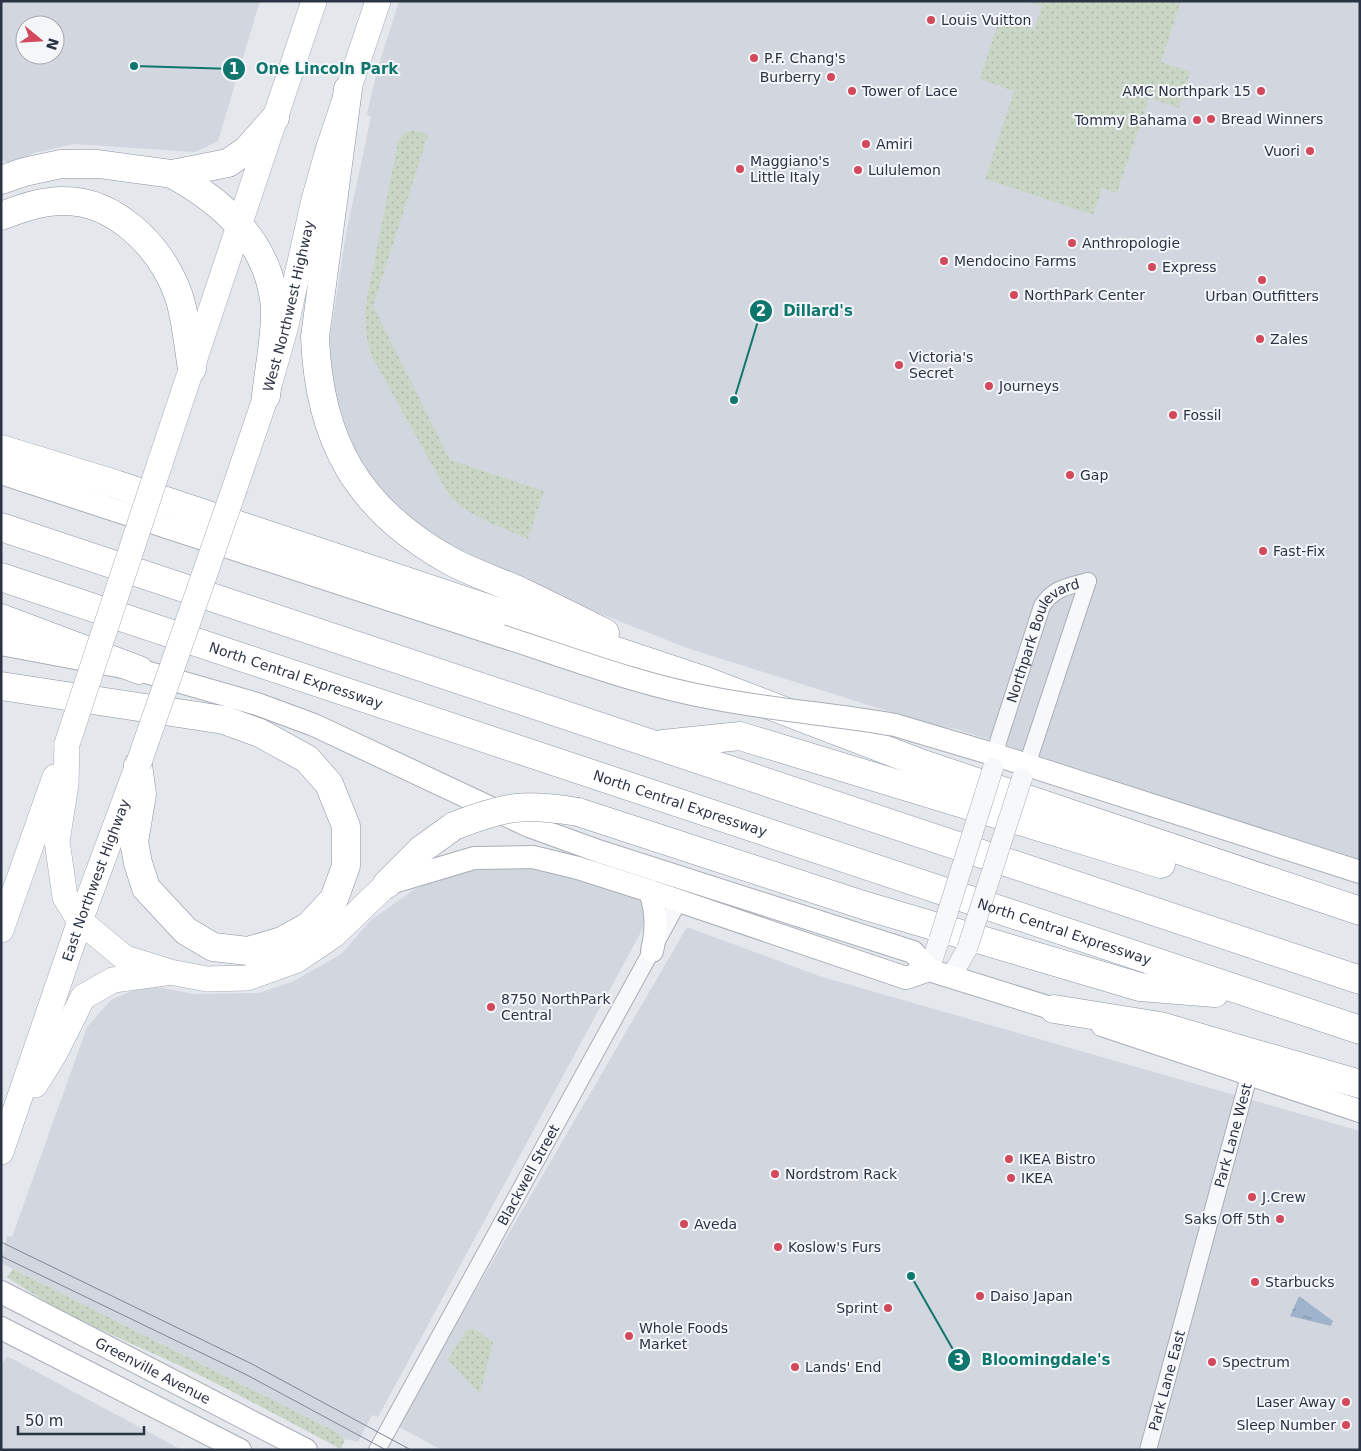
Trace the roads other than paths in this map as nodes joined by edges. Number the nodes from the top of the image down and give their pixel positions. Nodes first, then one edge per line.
1 (314, 1) edge
2 (378, 1) edge
3 (348, 89) junction
4 (275, 118) junction
5 (172, 174) junction
6 (1, 180) edge
7 (1, 216) edge
8 (240, 225) junction
9 (192, 368) junction
10 (266, 396) junction
11 (1, 432) edge
12 (1, 449) edge
13 (1, 473) edge
14 (115, 484) junction
15 (1, 527) edge
16 (1, 577) edge
17 (192, 609) joint
18 (1, 618) edge
19 (1, 644) edge
20 (139, 670) junction
21 (706, 681) junction
22 (1, 686) edge
23 (67, 744) junction
24 (653, 745) junction
25 (995, 762) junction
26 (138, 765) junction
27 (1024, 771) junction
28 (1360, 872) edge
29 (387, 884) junction
30 (650, 891) junction
31 (679, 901) junction
32 (1360, 911) edge
33 (80, 921) junction
34 (1360, 929) edge
35 (1, 930) edge
36 (652, 951) junction
37 (929, 970) junction
38 (170, 972) junction
39 (951, 977) junction
40 (1360, 980) edge
41 (1257, 996) junction
42 (1054, 1009) junction
43 (1360, 1030) edge
44 (1249, 1076) junction
45 (1360, 1084) edge
46 (1360, 1111) edge
47 (10, 1126) junction
48 (1, 1152) edge
49 (1, 1292) edge
50 (1186, 1311) joint
51 (1, 1328) edge
52 (240, 1450) edge
53 (306, 1450) edge
54 (377, 1450) edge
55 (1148, 1450) edge

1 - 4 main road
2 - 3 main road, West Northwest Highway
3 - 10 main road, West Northwest Highway
3 - 21 highway
4 - 5 highway
4 - 8 main road
5 - 6 highway
5 - 8 highway
7 - 9 highway
8 - 9 main road
8 - 10 highway
9 - 23 main road, bridge
10 - 17 main road, West Northwest Highway, bridge
11 - 14 highway
12 - 14 highway
13 - 25 main road, bridge
14 - 21 highway
15 - 24 highway
16 - 41 highway, North Central Expressway
17 - 26 main road, East Northwest Highway, bridge
18 - 20 highway
19 - 20 main road
20 - 37 main road
21 - 32 highway
22 - 26 highway
23 - 33 main road
23 - 35 main road
24 - 34 highway
24 - 40 highway
25 - 27 main road
25 - 27 street, Northpark Boulevard
25 - 37 street, Northpark Boulevard, bridge
26 - 33 main road, East Northwest Highway
27 - 28 main road
27 - 39 street, Northpark Boulevard, bridge
29 - 30 main road
29 - 38 main road
29 - 41 highway, bridge
30 - 31 main road
30 - 36 main road
31 - 36 street, Blackwell Street
31 - 37 main road
33 - 38 main road
33 - 47 main road, East Northwest Highway
36 - 54 street, Blackwell Street
37 - 39 main road
38 - 47 main road
39 - 42 main road
41 - 43 highway, North Central Expressway
42 - 44 main road
42 - 45 highway
44 - 46 main road
44 - 50 street, Park Lane West
47 - 48 main road, East Northwest Highway
49 - 53 main road, Greenville Avenue
50 - 55 street, Park Lane East
51 - 52 main road

